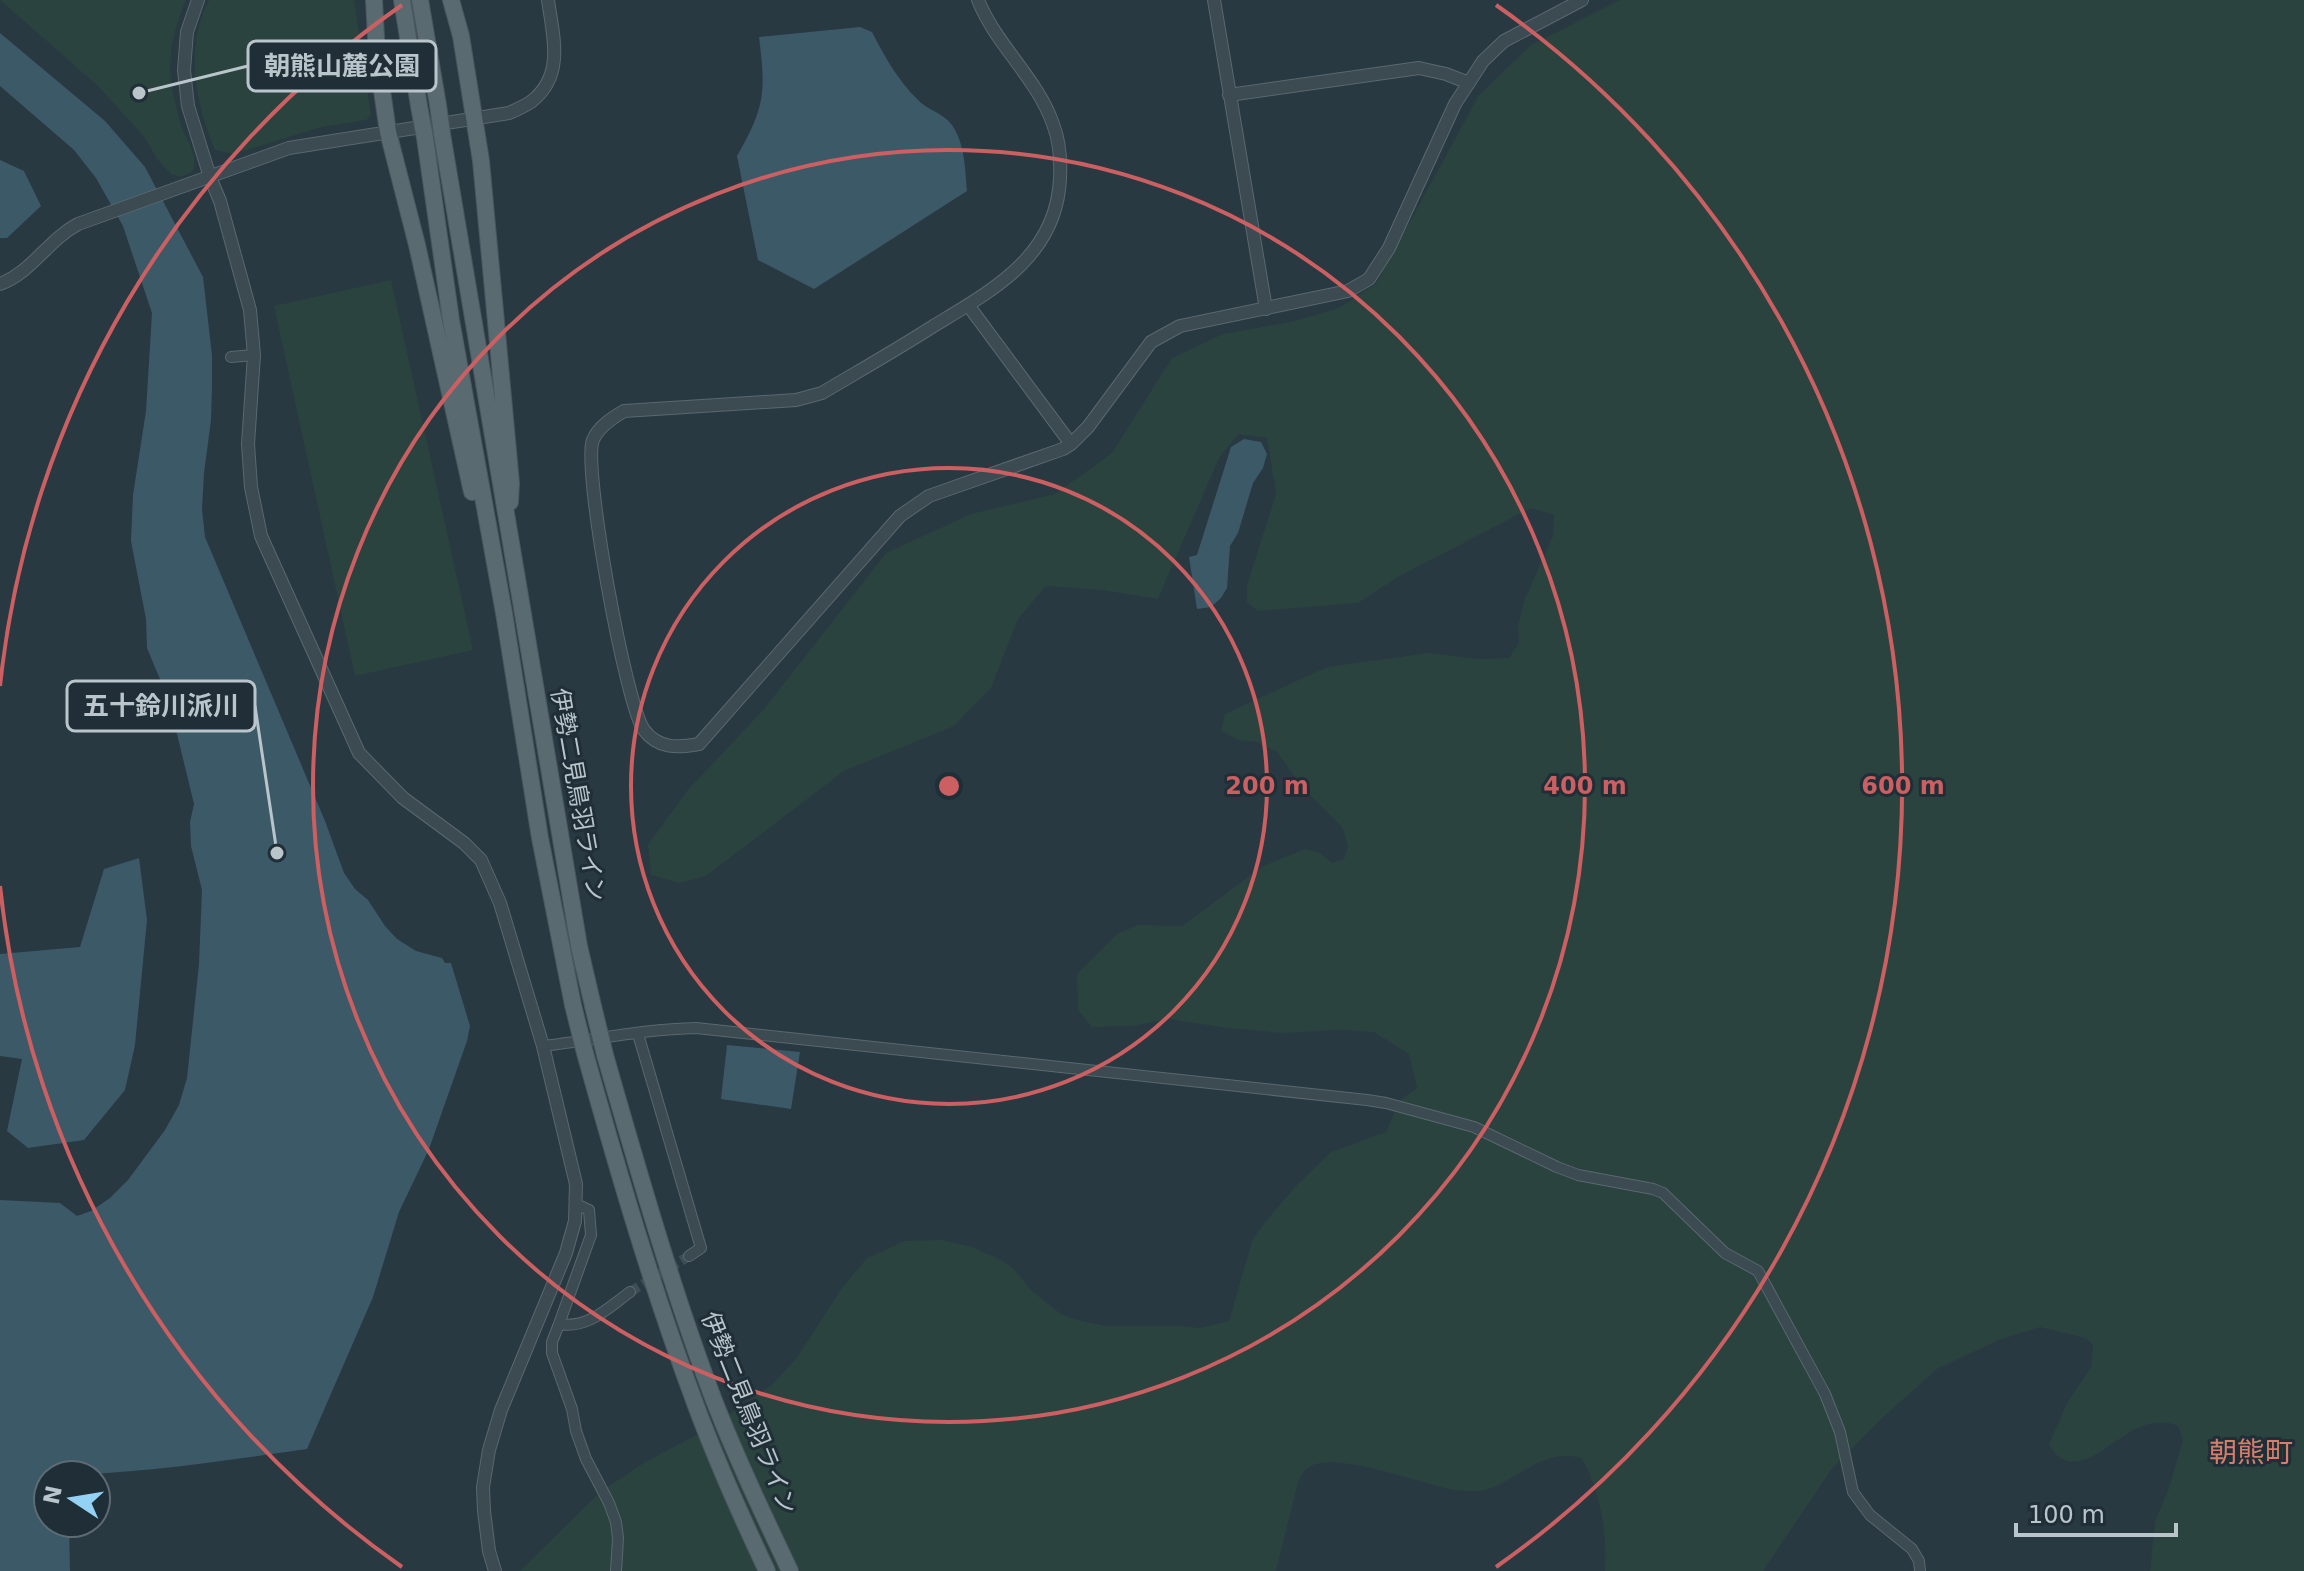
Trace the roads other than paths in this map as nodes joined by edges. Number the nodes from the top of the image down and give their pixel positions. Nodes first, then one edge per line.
1 (198, 0) edge
2 (374, 0) edge
3 (402, 0) edge
4 (420, 0) edge
5 (451, 0) edge
6 (548, 0) edge
7 (978, 0) edge
8 (1214, 0) edge
9 (1582, 0) edge
10 (1469, 83) junction
11 (1229, 95) junction
12 (476, 119) junction
13 (388, 132) junction
14 (210, 177) junction
15 (0, 284) edge
16 (968, 305) junction
17 (1266, 309) junction
18 (254, 355) junction
19 (231, 357) dead end
20 (1071, 444) junction
21 (509, 534) junction
22 (504, 613) junction
23 (638, 1034) junction
24 (543, 1046) junction
25 (576, 1204) junction
26 (689, 1256) dead end
27 (630, 1292) tunnel mouth
28 (559, 1324) junction
29 (726, 1479) junction
30 (495, 1571) edge
31 (616, 1571) edge
32 (756, 1571) edge
33 (767, 1571) edge
34 (790, 1571) edge
35 (1920, 1571) edge

1 - 14 street
2 - 13 main road
3 - 22 main road, 伊勢二見鳥羽ライン, bridge
4 - 21 main road, 伊勢二見鳥羽ライン, bridge
5 - 12 main road
6 - 12 street
7 - 16 street
8 - 11 street
9 - 10 street
10 - 11 street
10 - 17 street
11 - 17 street
12 - 13 street
12 - 21 main road
13 - 14 street
13 - 22 main road
14 - 15 street
14 - 18 street
16 - 20 street
16 - 20 street
17 - 20 street
18 - 19 street
18 - 24 street
21 - 34 main road, 伊勢二見鳥羽ライン, bridge
22 - 29 main road, 伊勢二見鳥羽ライン, bridge
23 - 24 street
23 - 26 street
23 - 35 street
24 - 25 street
25 - 28 street
25 - 30 street
27 - 28 street
28 - 31 street
29 - 32 main road
29 - 33 main road, 伊勢二見鳥羽ライン

